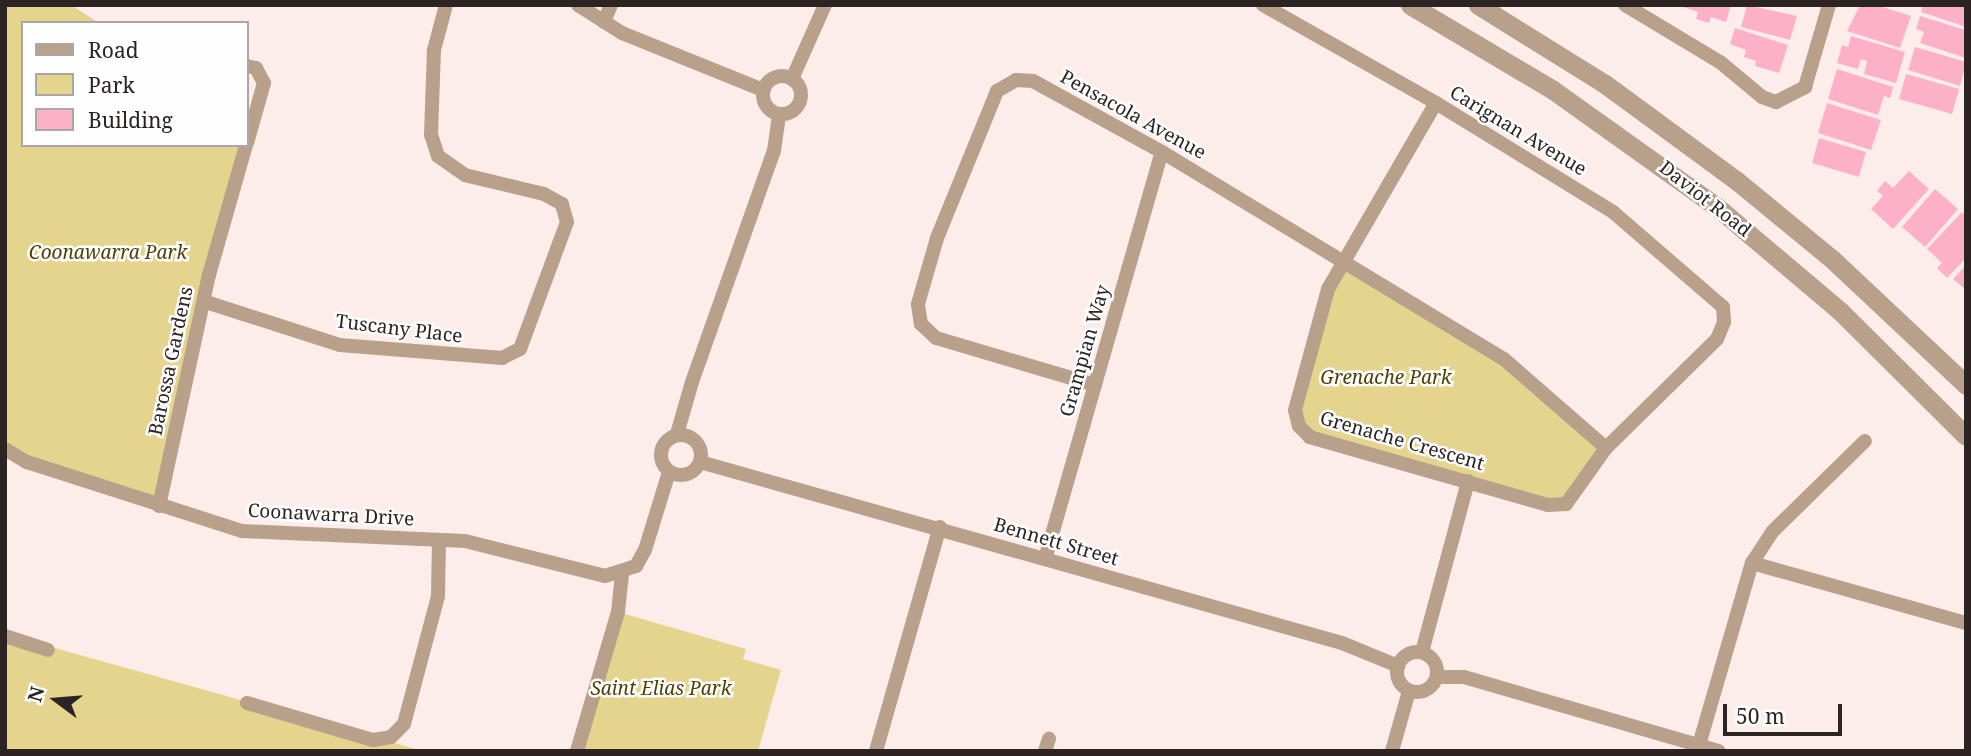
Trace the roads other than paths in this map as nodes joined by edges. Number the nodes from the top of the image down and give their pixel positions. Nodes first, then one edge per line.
1 (446, 5) edge
2 (578, 5) edge
3 (611, 5) edge
4 (825, 5) edge
5 (1263, 5) edge
6 (1410, 5) edge
7 (1478, 5) edge
8 (1625, 5) edge
9 (1829, 5) edge
10 (1641, 10) edge
11 (604, 22) junction
12 (248, 66) edge
13 (792, 79) junction
14 (764, 90) junction
15 (1436, 103) junction
16 (779, 114) junction
17 (248, 137) edge
18 (245, 147) edge
19 (1162, 152) junction
20 (1342, 258) junction
21 (206, 302) junction
22 (1724, 322) joint
23 (1095, 385) junction
24 (1966, 385) edge
25 (677, 434) junction
26 (1966, 436) edge
27 (1865, 441) dead end
28 (1606, 448) junction
29 (5, 449) edge
30 (700, 462) junction
31 (669, 472) junction
32 (1468, 481) junction
33 (159, 506) junction
34 (940, 527) junction
35 (439, 540) junction
36 (1045, 559) junction
37 (1752, 563) junction
38 (622, 574) junction
39 (1966, 623) edge
40 (5, 636) edge
41 (48, 650) dead end
42 (1422, 652) junction
43 (1398, 666) junction
44 (1437, 677) junction
45 (1409, 691) junction
46 (247, 704) dead end
47 (1699, 745) junction
48 (577, 751) edge
49 (876, 751) edge
50 (1392, 751) edge
51 (1718, 751) edge

1 - 21 street, Tuscany Place
2 - 11 street
3 - 11 street
4 - 13 street
5 - 15 street, Carignan Avenue
6 - 26 street, Daviot Road
7 - 24 street, Daviot Road
8 - 10 street
9 - 10 street
11 - 14 street
12 - 17 street, Barossa Gardens
13 - 14 street
13 - 16 street
14 - 16 street
15 - 20 street, Grenache Crescent
15 - 22 street, Carignan Avenue
16 - 25 street
18 - 21 street, Barossa Gardens
19 - 20 street, Pensacola Avenue
19 - 23 street, Grampian Way
19 - 23 street, Pensacola Avenue
20 - 28 street, Pensacola Avenue
20 - 32 street, Grenache Crescent
21 - 33 street, Barossa Gardens
22 - 28 street, Grenache Crescent
23 - 36 street, Grampian Way
25 - 30 street
25 - 31 street
27 - 37 street
28 - 32 street, Grenache Crescent
29 - 33 street, Coonawarra Drive
30 - 31 street
30 - 34 street, Bennett Street
31 - 38 street
32 - 42 street
33 - 35 street, Coonawarra Drive
34 - 36 street, Bennett Street
34 - 49 street
35 - 38 street, Coonawarra Drive
35 - 46 street
36 - 43 street, Bennett Street
37 - 39 street
37 - 47 street
38 - 48 street
40 - 41 street
42 - 43 street
42 - 44 street
43 - 45 street
44 - 45 street
44 - 47 street
45 - 50 street
47 - 51 street

